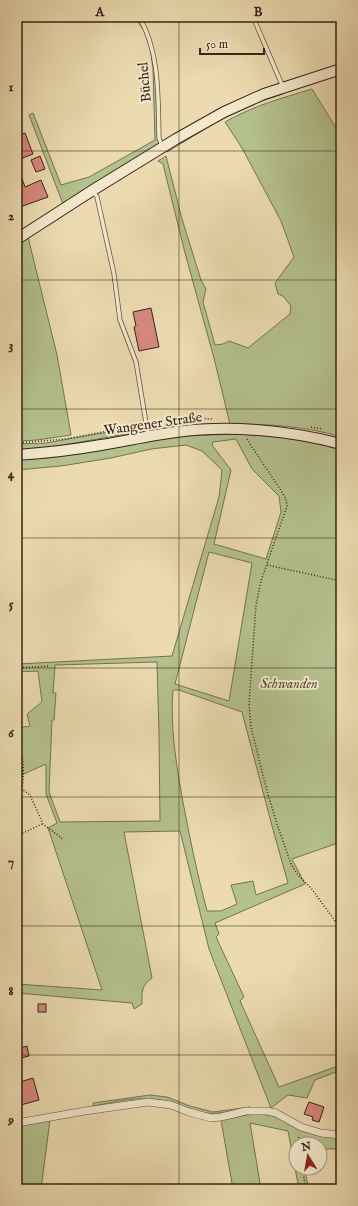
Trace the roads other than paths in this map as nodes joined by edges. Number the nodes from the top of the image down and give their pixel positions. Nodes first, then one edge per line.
1 (139, 17) edge
2 (253, 17) edge
3 (341, 69) edge
4 (283, 87) junction
5 (163, 147) junction
6 (92, 190) junction
7 (17, 239) edge
8 (148, 436) junction
9 (341, 444) edge
10 (17, 455) edge
11 (17, 1123) edge
12 (341, 1135) edge

1 - 5 lane, Büchel
2 - 4 lane
3 - 4 main road
4 - 5 main road
5 - 6 main road
6 - 7 main road
6 - 8 lane
8 - 9 main road, Wangener Straße
8 - 10 main road, Wangener Straße
11 - 12 street

